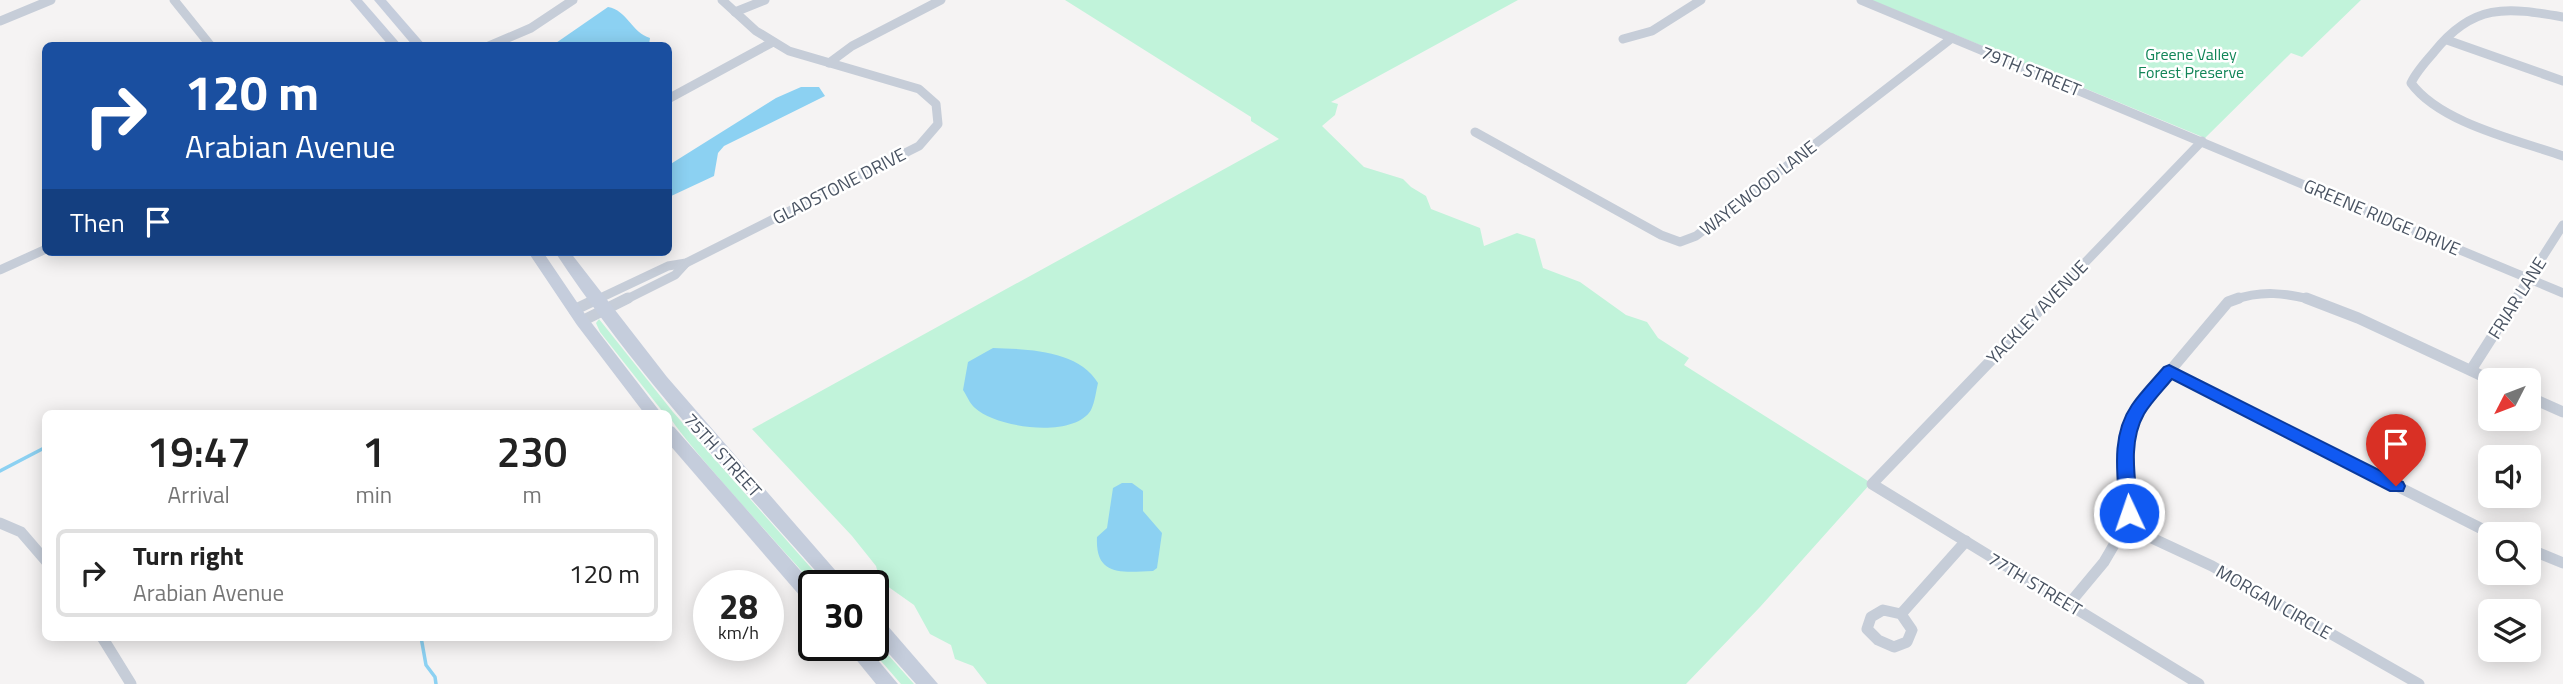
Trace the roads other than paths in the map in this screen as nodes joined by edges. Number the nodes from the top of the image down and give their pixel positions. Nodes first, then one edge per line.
1 (51, 0) edge
2 (174, 0) edge
3 (356, 0) edge
4 (380, 0) edge
5 (556, 0) edge
6 (722, 0) edge
7 (765, 0) edge
8 (941, 0) edge
9 (1701, 0) edge
10 (1861, 0) edge
11 (570, 1) edge
12 (735, 12) junction
13 (2563, 17) edge
14 (0, 21) edge
15 (1952, 38) junction
16 (1623, 39) dead end
17 (2447, 40) junction
18 (208, 42) edge
19 (393, 42) edge
20 (417, 42) edge
21 (498, 42) edge
22 (773, 43) junction
23 (829, 63) junction
24 (2563, 81) edge
25 (672, 97) edge
26 (1475, 132) dead end
27 (2202, 141) junction
28 (2563, 156) edge
29 (2563, 225) edge
30 (42, 251) edge
31 (538, 256) edge
32 (565, 256) edge
33 (0, 270) edge
34 (2529, 279) junction
35 (2563, 293) edge
36 (600, 305) junction
37 (578, 315) junction
38 (2471, 370) junction
39 (2169, 371) junction
40 (2478, 374) edge
41 (2541, 402) edge
42 (651, 410) edge
43 (2563, 412) edge
44 (672, 436) edge
45 (1872, 484) joint
46 (0, 523) edge
47 (2126, 526) junction
48 (2478, 527) edge
49 (1966, 541) junction
50 (2541, 554) edge
51 (42, 556) edge
52 (2563, 563) edge
53 (826, 570) edge
54 (798, 581) edge
55 (2069, 604) junction
56 (1901, 614) dead end
57 (104, 641) edge
58 (889, 641) edge
59 (867, 661) edge
60 (131, 684) edge
61 (888, 684) edge
62 (928, 684) edge
63 (2199, 684) edge
64 (2419, 684) edge

1 - 14 street
2 - 18 street
3 - 19 main road
4 - 20 main road
5 - 11 street
6 - 12 street, GLADSTONE DRIVE
7 - 12 street
8 - 23 street
9 - 16 street
10 - 15 street, 79TH STREET
11 - 21 street
12 - 22 street, GLADSTONE DRIVE
13 - 17 street
15 - 26 street, WAYEWOOD LANE
15 - 27 street, 79TH STREET
17 - 24 street
17 - 28 street
22 - 23 street, GLADSTONE DRIVE
22 - 25 street
23 - 36 street, GLADSTONE DRIVE
27 - 34 street, GREENE RIDGE DRIVE
27 - 45 street, YACKLEY AVENUE
29 - 34 street, FRIAR LANE
30 - 33 street
31 - 37 main road
32 - 36 main road, 75TH STREET
34 - 35 street, GREENE RIDGE DRIVE
34 - 38 street, FRIAR LANE
36 - 37 street, GLADSTONE DRIVE
36 - 53 main road, 75TH STREET
37 - 42 main road
38 - 39 street
38 - 40 street
39 - 47 street
39 - 48 street
41 - 43 street
44 - 54 main road, 75TH STREET
45 - 49 street, 77TH STREET
46 - 51 street
47 - 55 street
47 - 64 street, MORGAN CIRCLE
49 - 55 street, 77TH STREET
49 - 56 street
50 - 52 street
55 - 63 street, 77TH STREET
57 - 60 street
58 - 62 main road
59 - 61 main road

